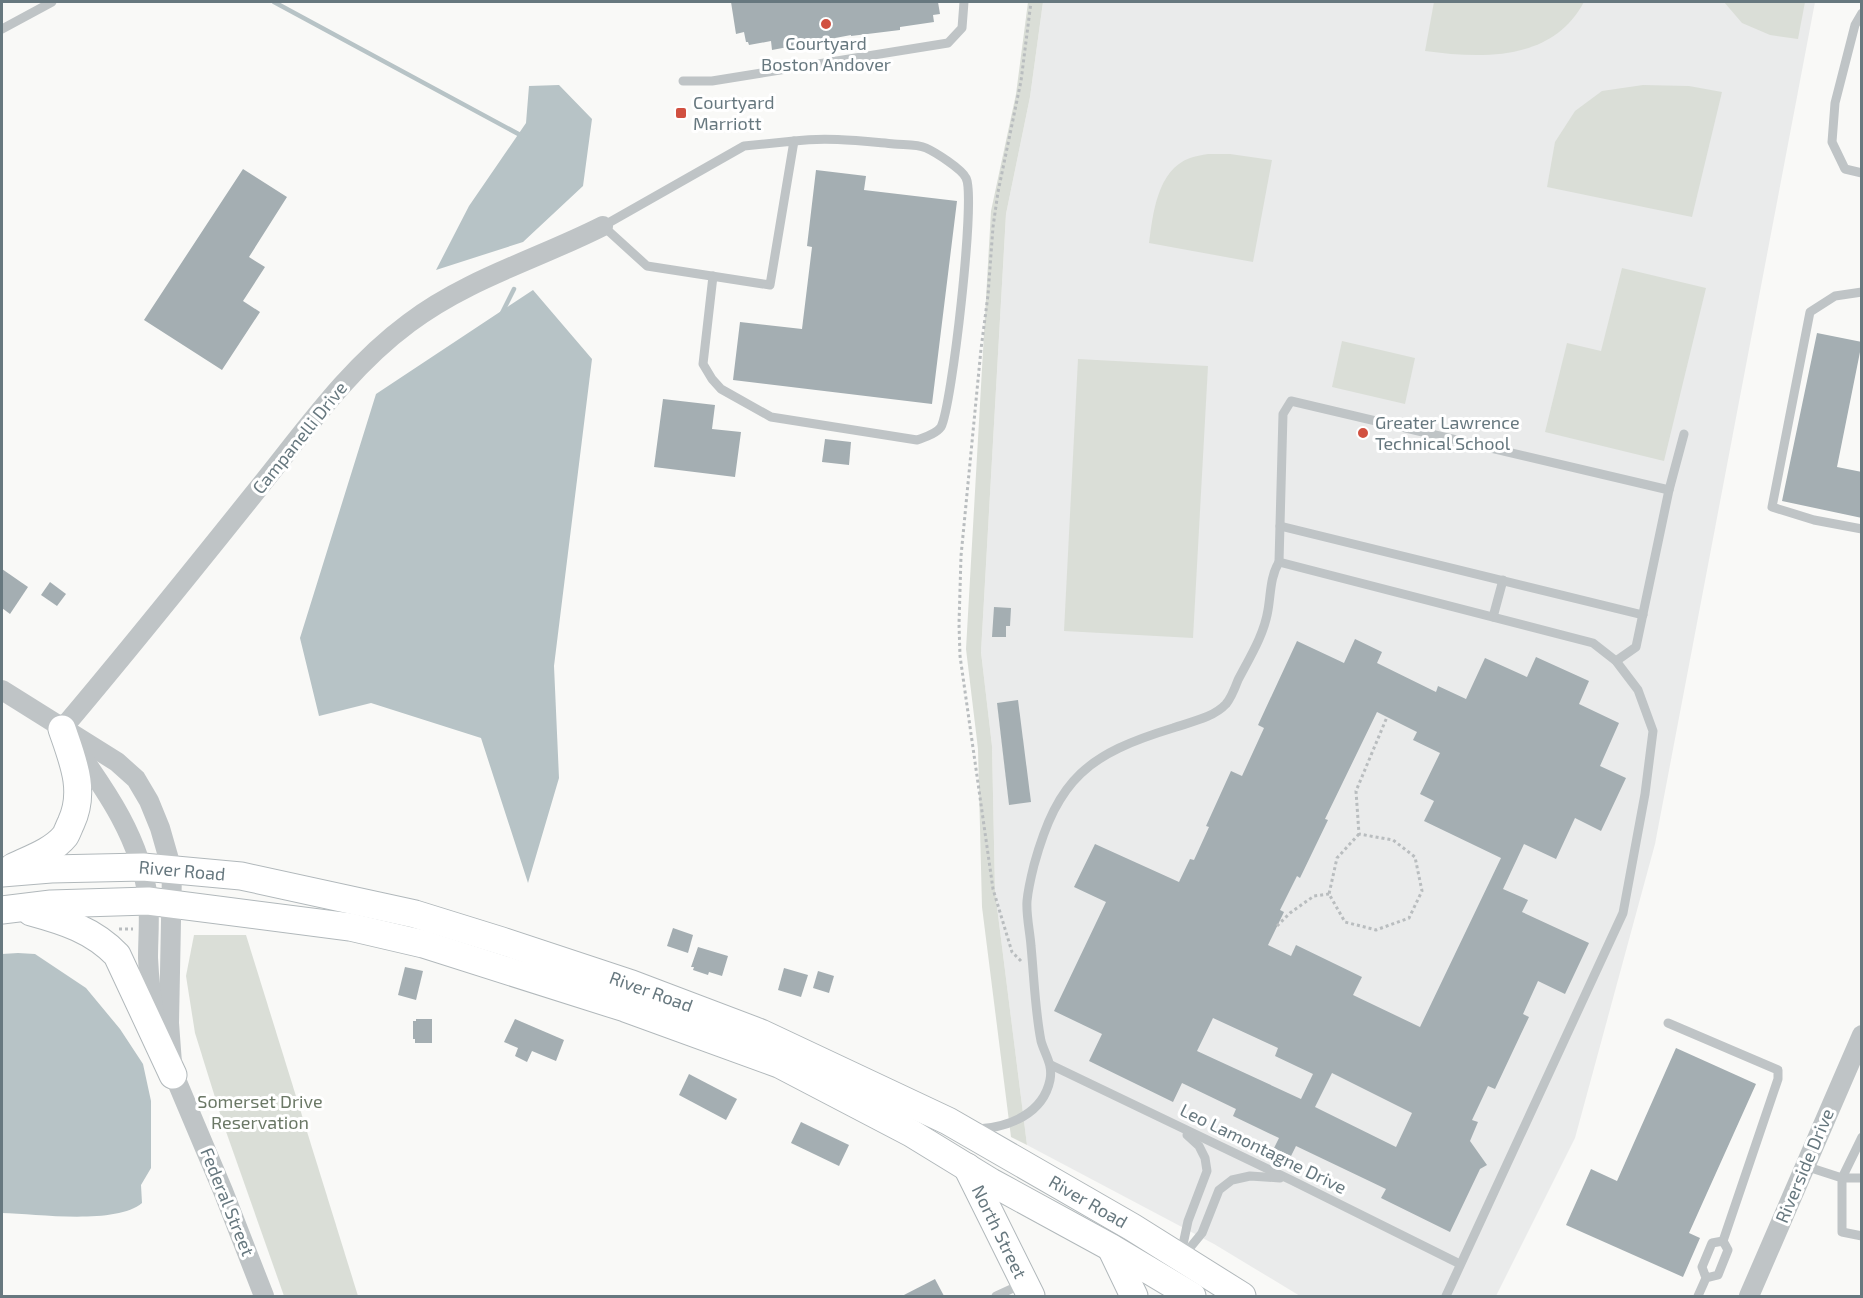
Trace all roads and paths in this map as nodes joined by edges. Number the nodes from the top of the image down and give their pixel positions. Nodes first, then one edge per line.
1 (52, 2) edge
2 (964, 2) edge
3 (1031, 2) edge
4 (1862, 13) edge
5 (2, 29) edge
6 (682, 81) dead end
7 (794, 141) junction
8 (1862, 173) edge
9 (603, 226) junction
10 (713, 276) junction
11 (1862, 292) edge
12 (1684, 434) dead end
13 (1669, 490) junction
14 (1280, 526) junction
15 (1862, 529) edge
16 (1279, 562) junction
17 (1503, 580) junction
18 (1643, 615) junction
19 (1493, 617) junction
20 (1616, 661) junction
21 (2, 690) edge
22 (1387, 717) dead end
23 (62, 729) junction
24 (1359, 834) junction
25 (143, 867) junction
26 (2, 872) edge
27 (166, 891) junction
28 (1329, 894) junction
29 (7, 909) edge
30 (1277, 926) dead end
31 (1033, 972) junction
32 (1668, 1023) dead end
33 (1862, 1035) edge
34 (1051, 1065) junction
35 (173, 1075) junction
36 (1181, 1129) junction
37 (964, 1130) junction
38 (1862, 1137) edge
39 (1805, 1166) junction
40 (967, 1167) junction
41 (1842, 1178) junction
42 (1862, 1178) edge
43 (1291, 1180) junction
44 (1862, 1236) edge
45 (1723, 1241) junction
46 (1110, 1247) junction
47 (1460, 1264) junction
48 (1706, 1278) junction
49 (1177, 1284) edge
50 (1028, 1290) edge
51 (264, 1296) edge
52 (996, 1296) edge
53 (1134, 1296) edge
54 (1242, 1296) edge
55 (1446, 1296) edge
56 (1698, 1296) edge
57 (1749, 1296) edge

1 - 5 lane
2 - 6 lane
3 - 31 path
4 - 8 lane
7 - 9 lane
7 - 10 lane
7 - 10 lane
9 - 10 lane
9 - 23 street, Campanelli Drive
11 - 15 lane
12 - 13 lane
13 - 14 lane
13 - 18 lane
14 - 16 lane
14 - 17 lane
16 - 19 lane
16 - 31 lane
17 - 18 lane
17 - 19 lane
18 - 20 lane
19 - 20 lane
20 - 47 lane
21 - 23 street, Federal Street
22 - 24 path
23 - 25 street
23 - 26 main road
23 - 27 street, Federal Street
24 - 28 path
24 - 28 path
25 - 26 main road, River Road
25 - 27 main road, River Road
27 - 29 main road, River Road
27 - 35 street, Federal Street
27 - 37 main road, River Road
27 - 40 main road, River Road
28 - 30 path
29 - 35 main road
31 - 34 lane
32 - 45 lane
33 - 39 street, Riverside Drive
34 - 36 lane, Leo Lamontagne Drive
34 - 37 lane
35 - 51 street, Federal Street
36 - 43 lane, Leo Lamontagne Drive
36 - 49 lane
37 - 49 main road, River Road
38 - 41 lane
39 - 41 lane
39 - 57 street, Riverside Drive
40 - 46 main road, River Road
40 - 50 main road, North Street
41 - 42 lane
41 - 44 lane
43 - 47 lane, Leo Lamontagne Drive
43 - 49 lane
45 - 48 lane
45 - 48 lane
46 - 49 main road, River Road
46 - 53 main road
47 - 55 lane
48 - 56 lane
49 - 54 main road, River Road
50 - 52 lane

